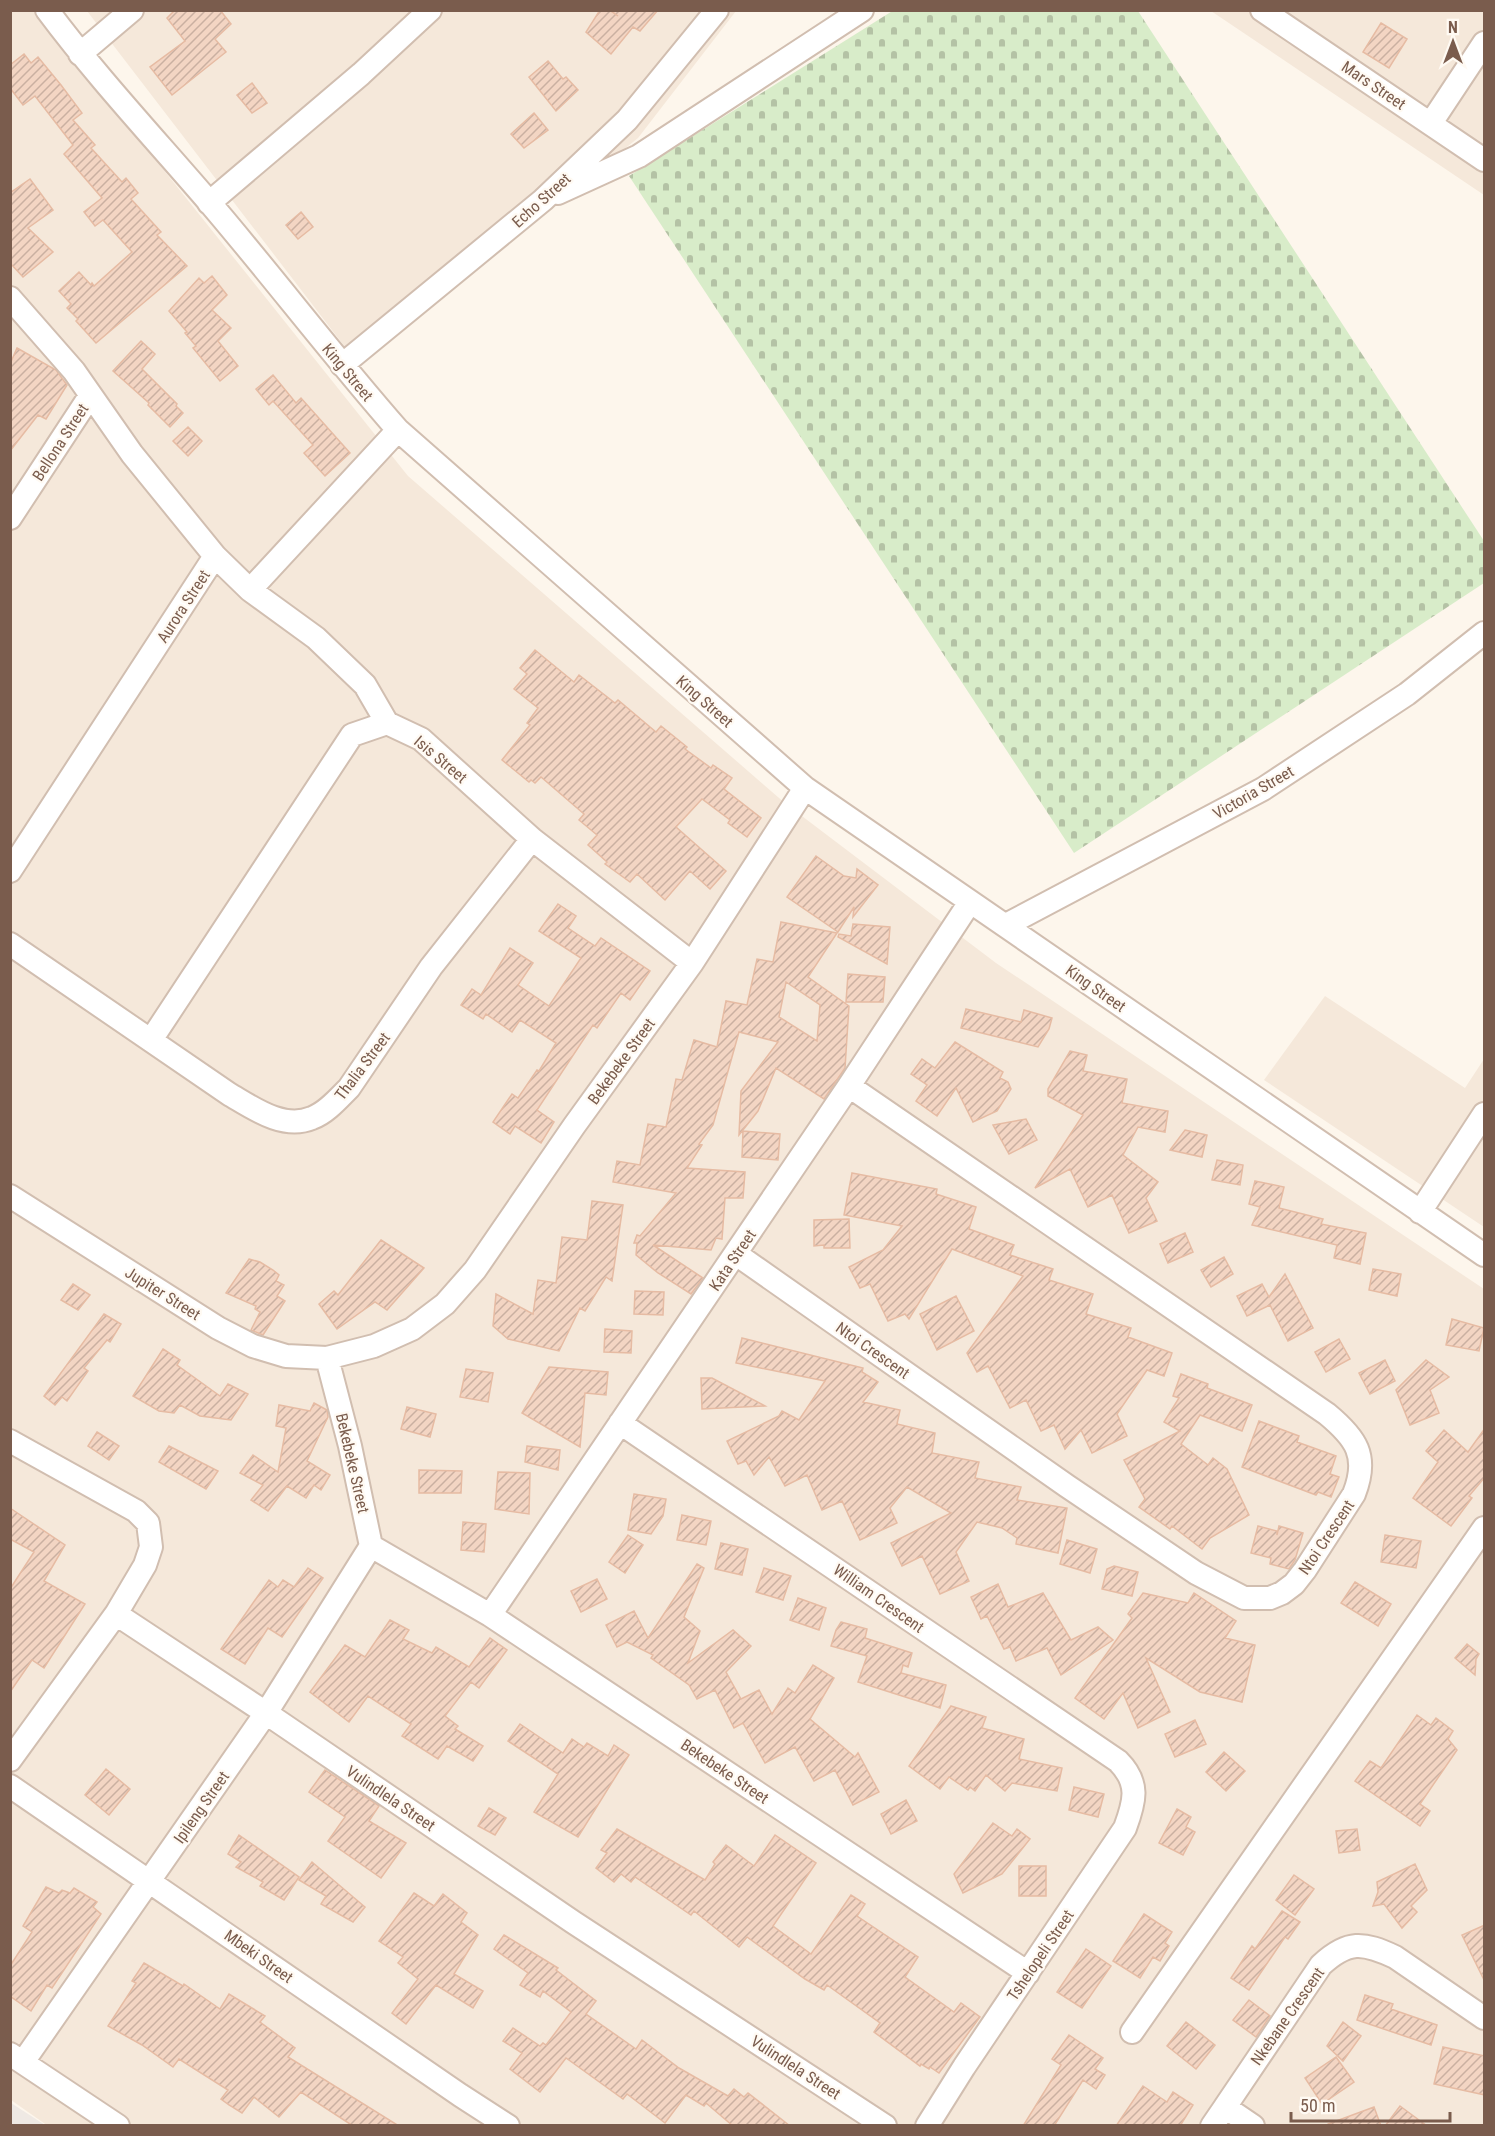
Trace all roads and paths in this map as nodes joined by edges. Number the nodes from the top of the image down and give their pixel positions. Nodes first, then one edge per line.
1 (46, 10) edge
2 (132, 10) edge
3 (430, 10) edge
4 (717, 10) edge
5 (862, 10) edge
6 (1262, 10) edge
7 (1485, 43) edge
8 (80, 54) junction
9 (1431, 123) junction
10 (1485, 160) edge
11 (543, 200) junction
12 (209, 203) junction
13 (10, 298) edge
14 (342, 365) junction
15 (90, 396) junction
16 (398, 430) junction
17 (10, 518) edge
18 (215, 556) junction
19 (250, 590) junction
20 (1485, 633) edge
21 (387, 723) junction
22 (805, 788) junction
23 (532, 839) junction
24 (10, 871) edge
25 (970, 902) junction
26 (1006, 925) junction
27 (10, 944) edge
28 (692, 963) junction
29 (151, 1040) junction
30 (849, 1086) junction
31 (1485, 1114) edge
32 (10, 1196) edge
33 (1420, 1212) junction
34 (736, 1254) junction
35 (1485, 1255) edge
36 (327, 1358) junction
37 (620, 1423) junction
38 (12, 1445) edge
39 (1485, 1527) edge
40 (371, 1546) junction
41 (116, 1614) junction
42 (490, 1615) junction
43 (266, 1713) junction
44 (10, 1760) edge
45 (1131, 1779) joint
46 (10, 1786) edge
47 (150, 1880) junction
48 (1028, 1973) junction
49 (1485, 2018) edge
50 (1132, 2032) dead end
51 (16, 2058) edge
52 (1218, 2116) edge
53 (118, 2126) edge
54 (508, 2126) edge
55 (885, 2126) edge
56 (927, 2126) edge
57 (1253, 2126) edge

1 - 8 street, King Street
2 - 8 street
3 - 12 street
4 - 11 street, Echo Street
5 - 11 street
6 - 9 street, Mars Street
7 - 9 street
8 - 12 street, King Street
9 - 10 street, Mars Street
11 - 14 street, Echo Street
12 - 14 street, King Street
13 - 15 street, Aurora Street
14 - 16 street, King Street
15 - 17 street, Bellona Street
15 - 18 street, Aurora Street
16 - 19 street
16 - 22 street, King Street
18 - 19 street
18 - 24 street, Aurora Street
19 - 21 street
20 - 26 street, Victoria Street
21 - 23 street, Isis Street
21 - 29 street
22 - 25 street, King Street
22 - 28 street, Bekebeke Street
23 - 28 street, Isis Street
23 - 29 street, Thalia Street
25 - 26 street, King Street
25 - 30 street, Kata Street
26 - 33 street, King Street
27 - 29 street, Thalia Street
28 - 36 street, Bekebeke Street
30 - 34 street, Kata Street
30 - 34 street, Ntoi Crescent
31 - 33 street
32 - 36 street, Jupiter Street
33 - 35 street, King Street
34 - 37 street, Kata Street
36 - 40 street, Bekebeke Street
37 - 42 street, Kata Street
37 - 45 street, William Crescent
38 - 41 street
39 - 50 street
40 - 42 street, Bekebeke Street
40 - 43 street, Ipileng Street
41 - 43 street, Vulindlela Street
41 - 44 street
42 - 48 street, Bekebeke Street
43 - 47 street, Ipileng Street
43 - 55 street, Vulindlela Street
45 - 48 street, Tshelopeli Street
46 - 47 street, Mbeki Street
47 - 51 street, Ipileng Street
47 - 54 street, Mbeki Street
48 - 56 street, Tshelopeli Street
49 - 52 street, Nkebane Crescent
51 - 53 street
52 - 57 street, Nkebane Crescent

